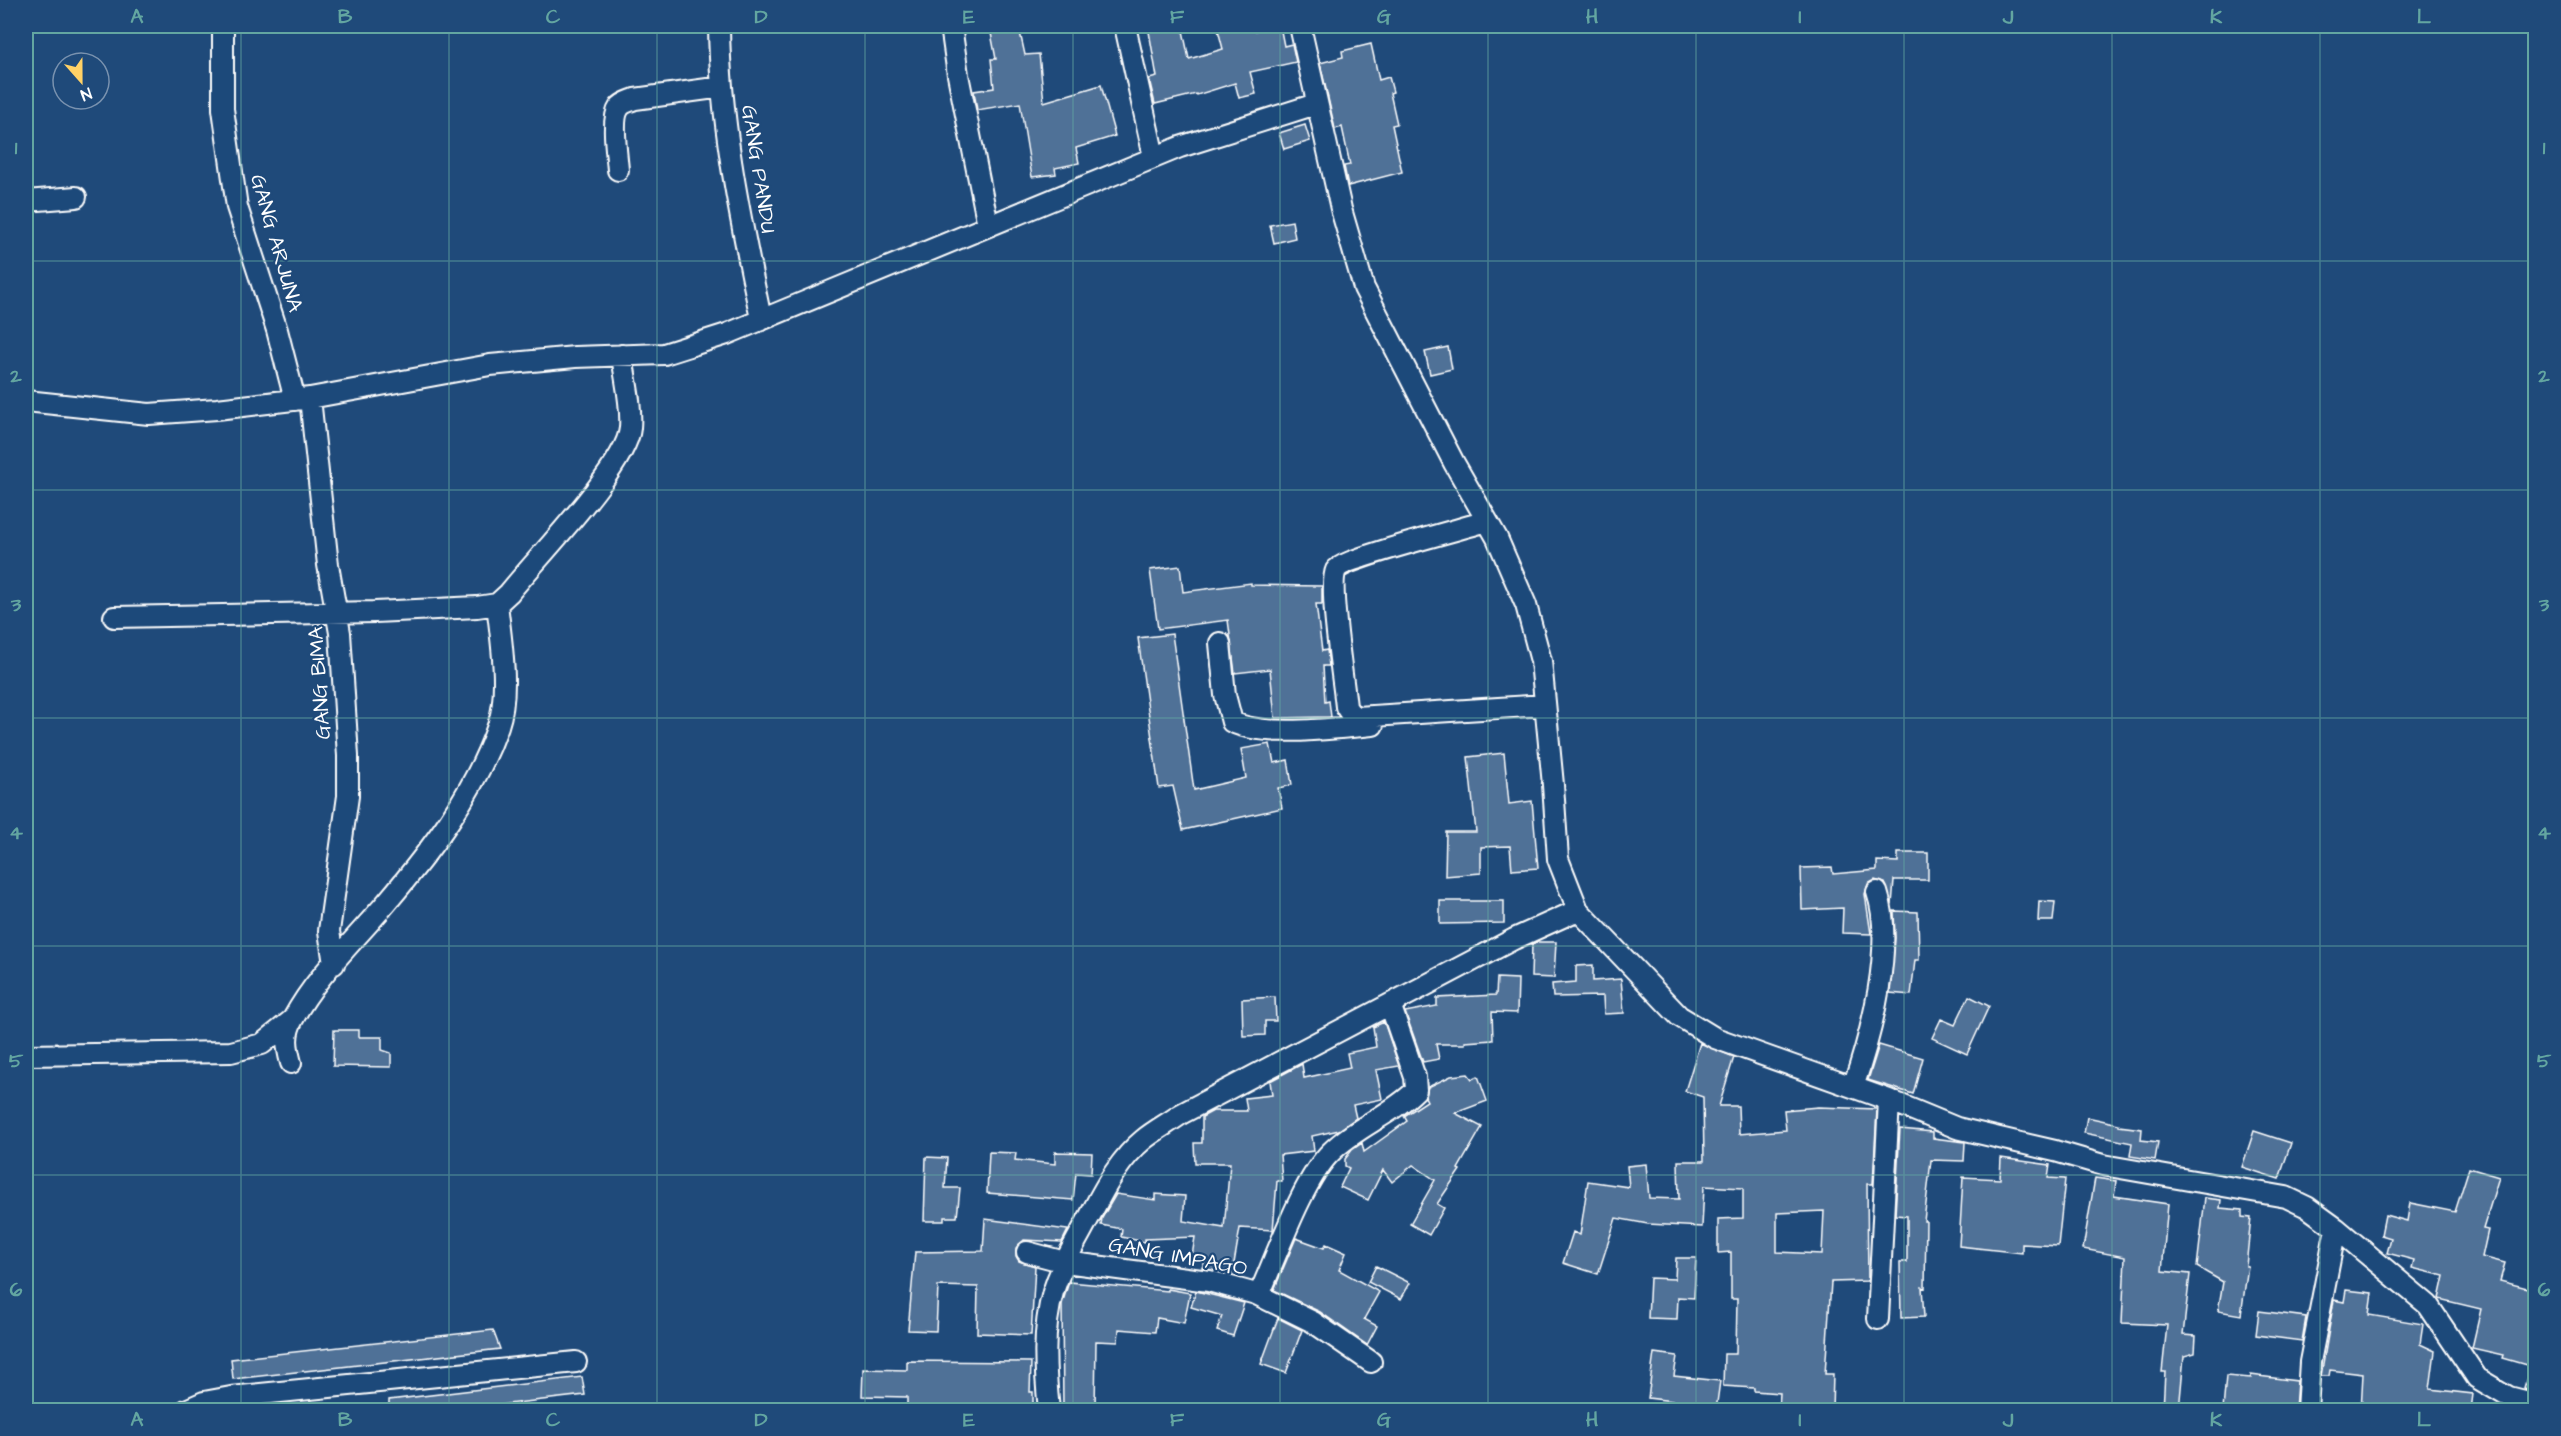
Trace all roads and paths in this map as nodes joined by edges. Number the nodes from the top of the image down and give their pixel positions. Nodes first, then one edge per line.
1 (223, 26) edge
2 (719, 26) edge
3 (951, 26) edge
4 (1125, 26) edge
5 (1300, 26) edge
6 (722, 87) junction
7 (1316, 104) junction
8 (1154, 157) junction
9 (618, 170) dead end
10 (76, 197) dead end
11 (26, 201) edge
12 (988, 225) junction
13 (761, 319) junction
14 (622, 356) junction
15 (303, 399) junction
16 (26, 401) edge
17 (1487, 521) junction
18 (497, 604) junction
19 (337, 612) junction
20 (114, 617) dead end
21 (1220, 643) dead end
22 (1546, 710) junction
23 (1877, 892) dead end
24 (1578, 910) junction
25 (334, 964) junction
26 (1390, 1004) junction
27 (292, 1020) junction
28 (26, 1055) edge
29 (291, 1064) dead end
30 (1853, 1087) junction
31 (1889, 1100) junction
32 (2336, 1228) junction
33 (1027, 1252) dead end
34 (1065, 1262) junction
35 (1259, 1295) junction
36 (1878, 1319) dead end
37 (576, 1362) dead end
38 (1371, 1362) dead end
39 (2535, 1404) edge
40 (186, 1410) edge
41 (1049, 1410) edge
42 (2307, 1410) edge

1 - 15 street, GANG ARJUNA
2 - 6 street, GANG PANDU
3 - 12 street
4 - 8 street
5 - 7 street
6 - 9 street
6 - 13 street, GANG PANDU
7 - 8 street
7 - 17 street
8 - 12 street
10 - 11 street
12 - 13 street
13 - 14 street
14 - 15 street
14 - 18 street
15 - 16 street
15 - 19 street, GANG BIMA
17 - 22 street
17 - 22 street
18 - 19 street
18 - 25 street
19 - 20 street
19 - 25 street, GANG BIMA
21 - 22 street
22 - 24 street
23 - 30 street
24 - 26 street
24 - 30 street
25 - 27 street
26 - 34 street
26 - 35 street
27 - 28 street
27 - 29 street
30 - 31 street
31 - 32 street
31 - 36 street
32 - 39 street
32 - 42 street
33 - 34 street, GANG IMPAGO
34 - 35 street, GANG IMPAGO
34 - 41 street
35 - 38 street, GANG IMPAGO
37 - 40 street

